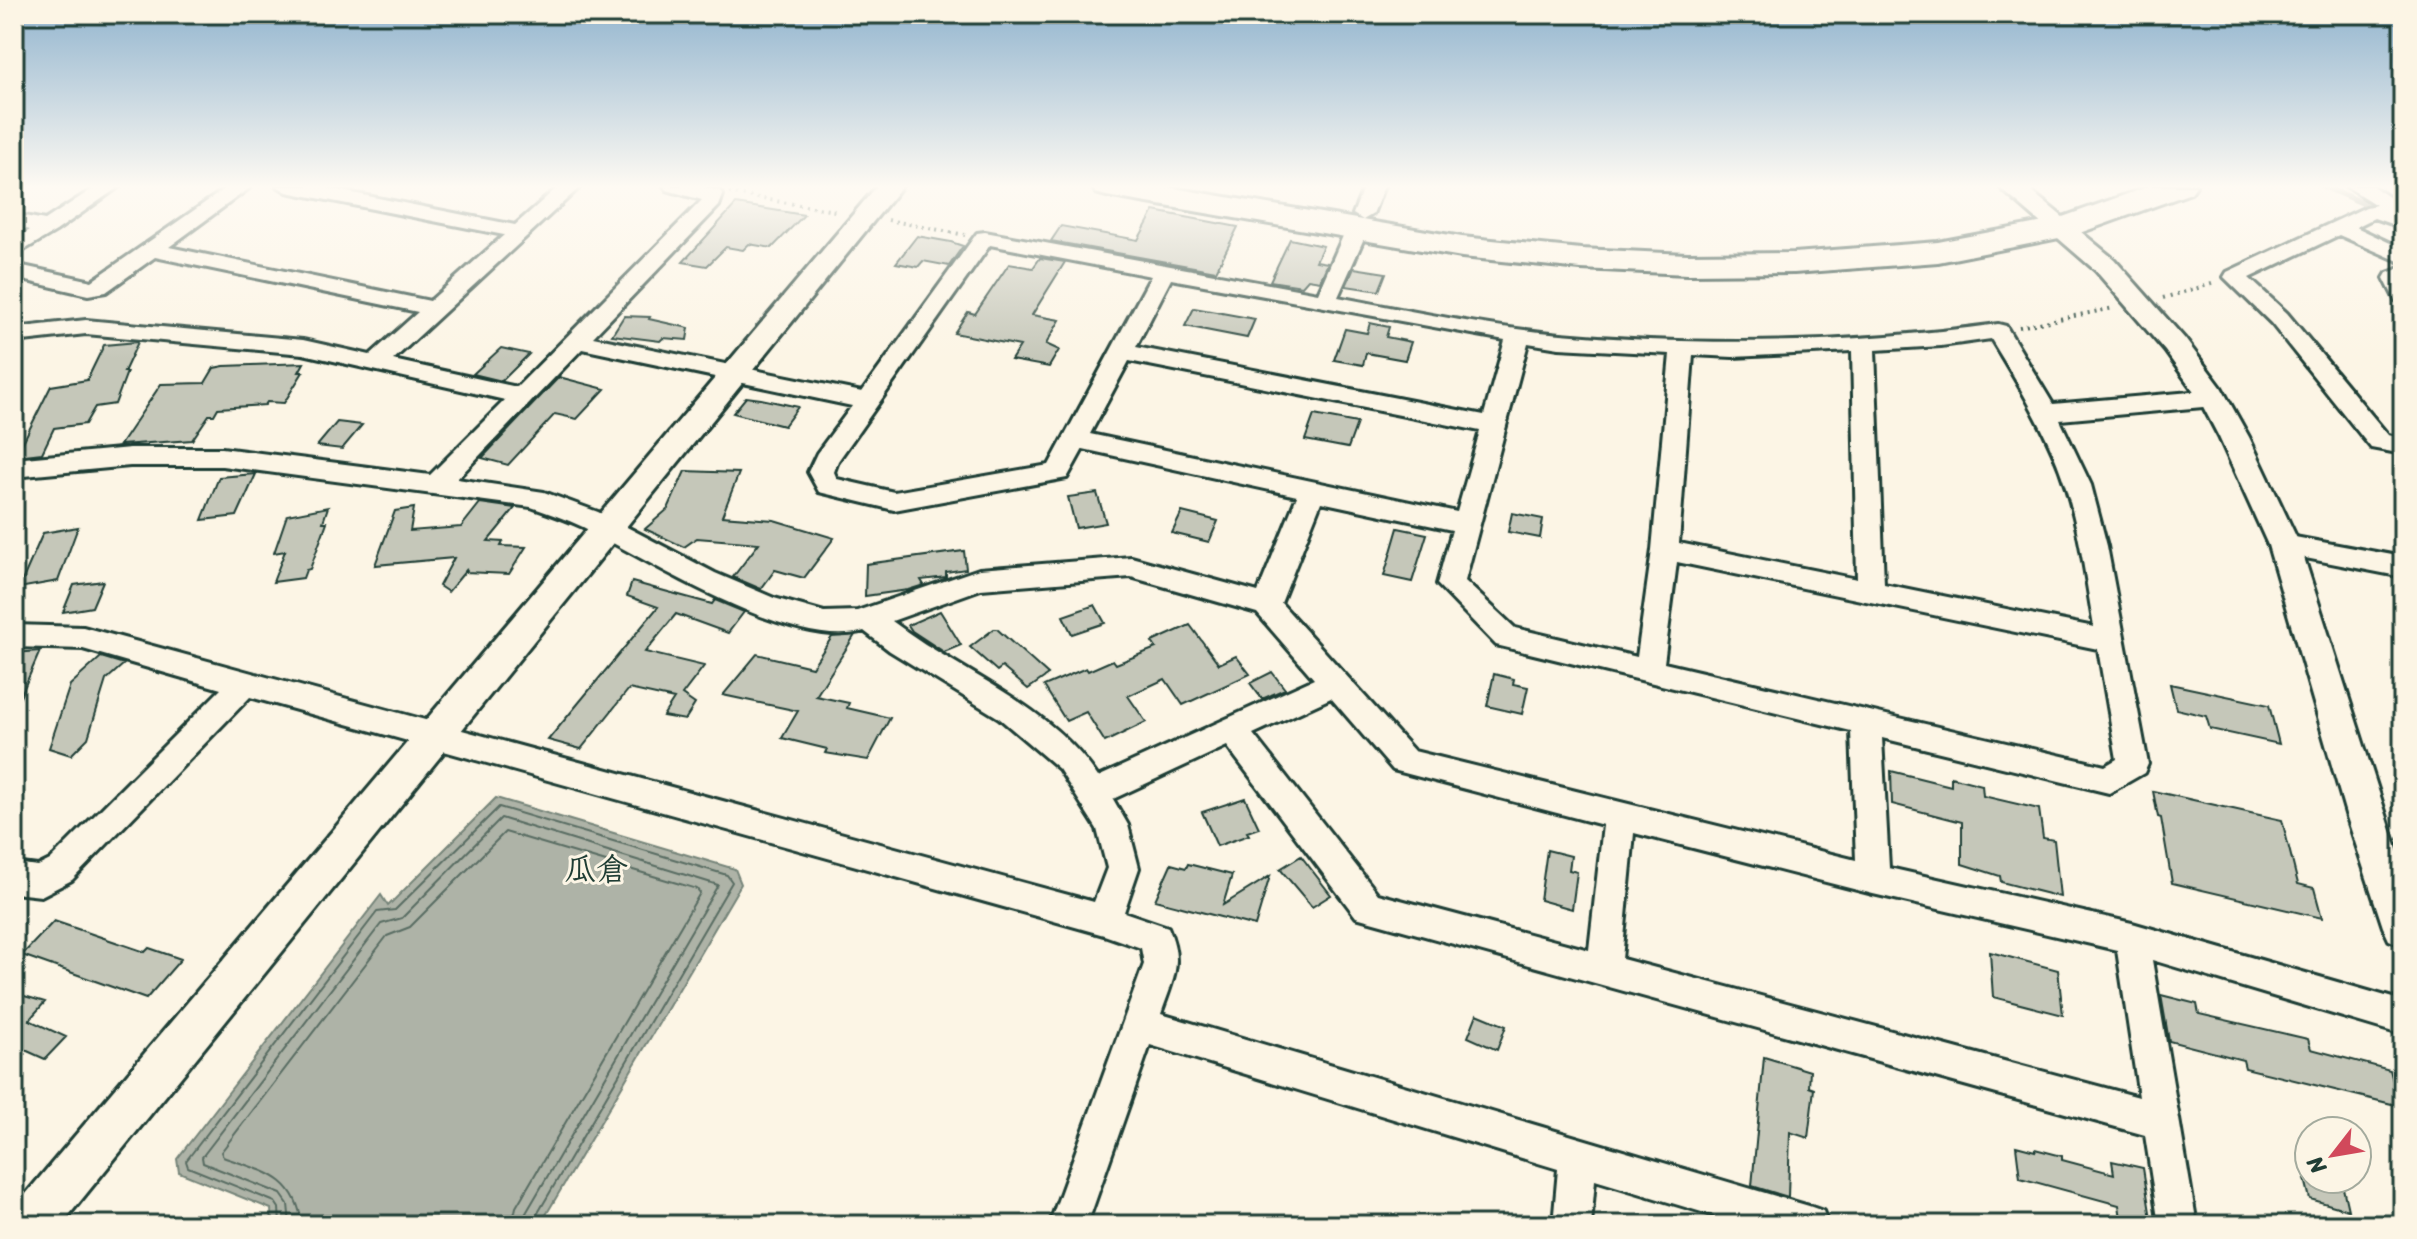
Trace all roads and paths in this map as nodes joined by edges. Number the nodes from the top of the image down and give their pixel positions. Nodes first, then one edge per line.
1 (161, 244) edge
2 (506, 244) edge
3 (671, 244) edge
4 (842, 244) edge
5 (981, 244) edge
6 (1016, 244) edge
7 (1350, 244) edge
8 (1454, 244) edge
9 (1598, 244) edge
10 (1786, 244) edge
11 (1974, 244) edge
12 (2080, 244) edge
13 (2306, 244) edge
14 (2374, 244) edge
15 (152, 250) junction
16 (2403, 257) edge
17 (14, 271) edge
18 (1164, 272) junction
19 (2403, 274) edge
20 (2235, 277) junction
21 (2403, 295) edge
22 (2157, 299) dead end
23 (1325, 302) junction
24 (2114, 308) dead end
25 (435, 309) junction
26 (1998, 331) junction
27 (14, 335) edge
28 (1518, 336) junction
29 (577, 341) junction
30 (1863, 343) junction
31 (1682, 349) junction
32 (1121, 352) junction
33 (375, 363) junction
34 (734, 374) junction
35 (521, 396) junction
36 (2214, 398) junction
37 (868, 401) junction
38 (2045, 413) junction
39 (1494, 425) junction
40 (1074, 439) junction
41 (2403, 446) edge
42 (14, 468) edge
43 (437, 484) junction
44 (1313, 490) junction
45 (1467, 524) junction
46 (606, 528) junction
47 (2284, 545) junction
48 (1665, 550) junction
49 (2403, 567) edge
50 (1871, 592) junction
51 (1266, 605) junction
52 (869, 619) junction
53 (14, 636) edge
54 (2111, 641) junction
55 (1649, 671) junction
56 (245, 683) junction
57 (1333, 684) junction
58 (1866, 722) junction
59 (1233, 731) junction
60 (433, 737) junction
61 (1093, 794) junction
62 (1620, 816) junction
63 (14, 878) edge
64 (1873, 879) junction
65 (1104, 920) junction
66 (2403, 927) edge
67 (2132, 938) junction
68 (1604, 969) junction
69 (2403, 1018) edge
70 (1139, 1025) junction
71 (2161, 1121) junction
72 (1578, 1157) junction
73 (1074, 1224) edge
74 (31, 1225) edge
75 (1572, 1225) edge
76 (1809, 1225) edge
77 (2178, 1225) edge

1 - 15 street
2 - 25 street
3 - 29 street
4 - 34 street
5 - 37 street
6 - 18 street
7 - 23 street
8 - 11 main road
9 - 10 main road
12 - 36 street
13 - 20 street
14 - 16 street
15 - 17 street
15 - 25 street
18 - 23 street
18 - 32 street
19 - 21 street
20 - 22 path
20 - 41 street
23 - 28 street
24 - 26 path
25 - 33 street
26 - 30 street
26 - 38 street
27 - 33 street
28 - 31 street
28 - 39 street
29 - 34 street
29 - 35 street
30 - 31 street
30 - 50 street
31 - 48 street
32 - 39 street
32 - 40 street
33 - 35 street
34 - 37 street
34 - 46 street
35 - 43 street
36 - 38 street
36 - 47 street
37 - 40 street
38 - 54 street
39 - 45 street
40 - 44 street
42 - 43 street
43 - 46 street
44 - 45 street
44 - 51 street
45 - 55 street
46 - 52 street
46 - 60 street
47 - 49 street
47 - 66 street
48 - 50 street
48 - 55 street
50 - 54 street
51 - 52 street
51 - 57 street
52 - 61 street
53 - 56 street
54 - 58 street
55 - 58 street
56 - 60 street
56 - 63 street
57 - 59 street
57 - 62 street
58 - 64 street
59 - 61 street
59 - 68 street
60 - 65 street
60 - 74 street
61 - 65 street
62 - 64 street
62 - 68 street
64 - 67 street
65 - 70 street
67 - 69 street
67 - 71 street
68 - 71 street
70 - 72 street
70 - 73 street
71 - 77 street
72 - 75 street
72 - 76 street

